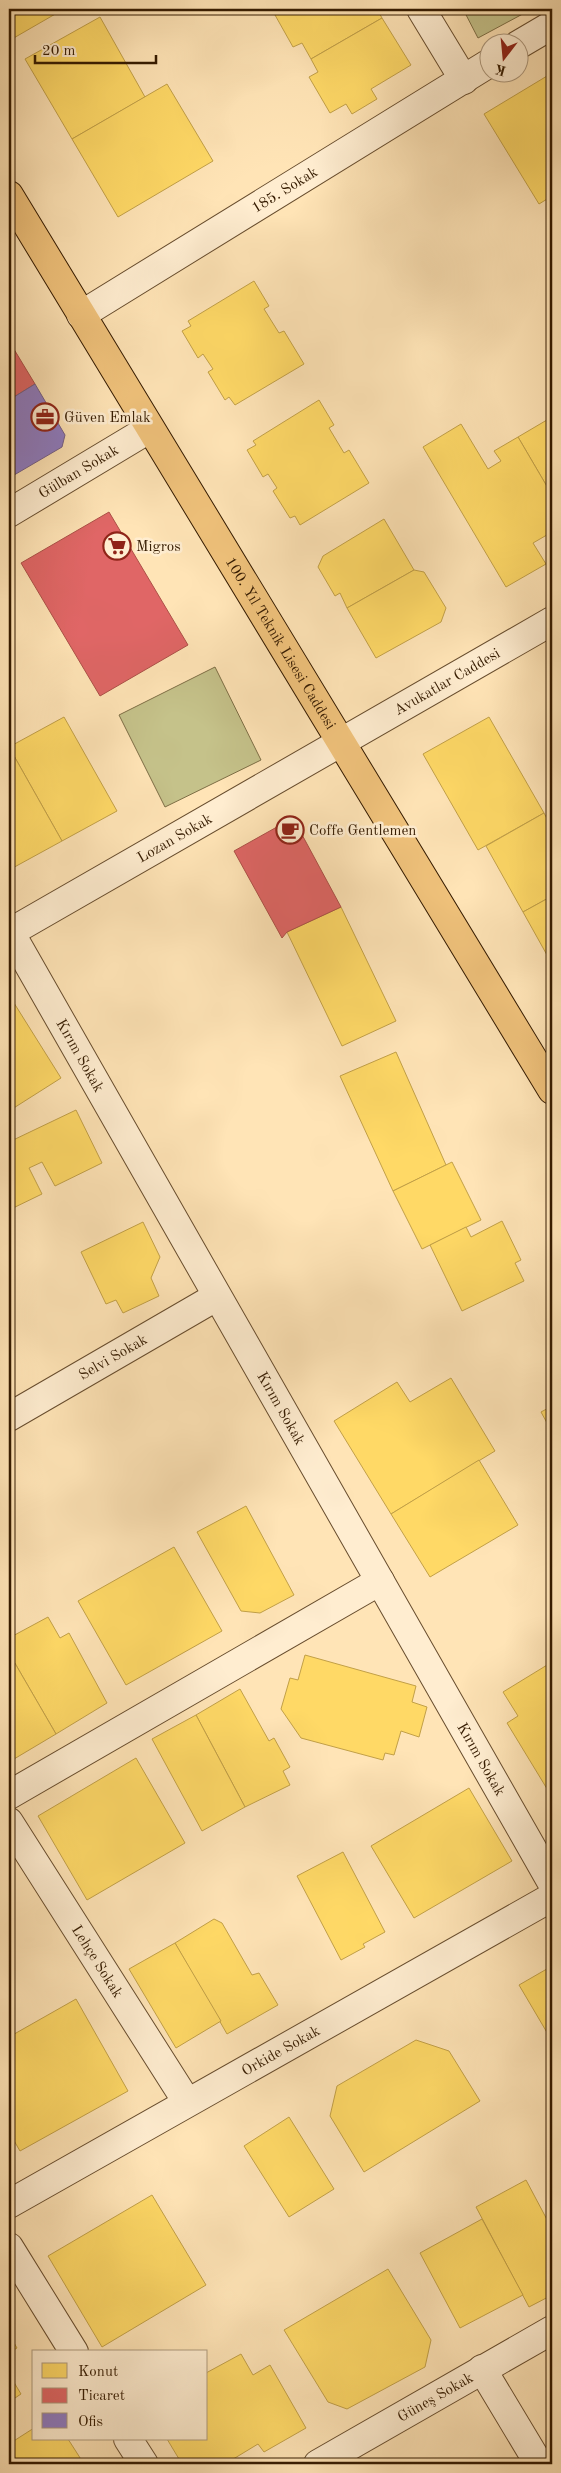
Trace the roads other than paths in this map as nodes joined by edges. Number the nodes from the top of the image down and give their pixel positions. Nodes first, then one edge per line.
1 (421, 9) edge
2 (552, 25) edge
3 (528, 39) edge
4 (478, 71) edge
5 (464, 80) junction
6 (9, 195) edge
7 (81, 315) junction
8 (149, 429) junction
9 (9, 513) edge
10 (552, 621) edge
11 (342, 742) junction
12 (10, 933) edge
13 (552, 1090) edge
14 (216, 1297) junction
15 (9, 1417) edge
16 (380, 1581) junction
17 (9, 1795) edge
18 (9, 1822) edge
19 (552, 1883) edge
20 (552, 1897) edge
21 (187, 2102) junction
22 (9, 2204) edge
23 (9, 2247) edge
24 (552, 2330) edge
25 (73, 2350) edge
26 (482, 2369) junction
27 (129, 2440) edge
28 (144, 2464) edge
29 (318, 2464) edge
30 (539, 2464) edge

1 - 5 street
2 - 3 street
4 - 5 street, 185. Sokak
5 - 7 street, 185. Sokak
6 - 7 main road, 100. Yıl Teknik Lisesi Caddesi
7 - 8 main road, 100. Yıl Teknik Lisesi Caddesi
8 - 9 street, Gülban Sokak
8 - 11 main road, 100. Yıl Teknik Lisesi Caddesi
10 - 11 street, Avukatlar Caddesi
11 - 12 street, Lozan Sokak
11 - 13 main road, 100. Yıl Teknik Lisesi Caddesi
12 - 14 street, Kırım Sokak
14 - 15 street, Selvi Sokak
14 - 16 street, Kırım Sokak
16 - 17 street
16 - 19 street, Kırım Sokak
18 - 21 street, Lehçe Sokak
20 - 21 street, Orkide Sokak
21 - 22 street, Orkide Sokak
23 - 25 street
24 - 26 street, Güneş Sokak
26 - 29 street, Güneş Sokak
26 - 30 street
27 - 28 street

